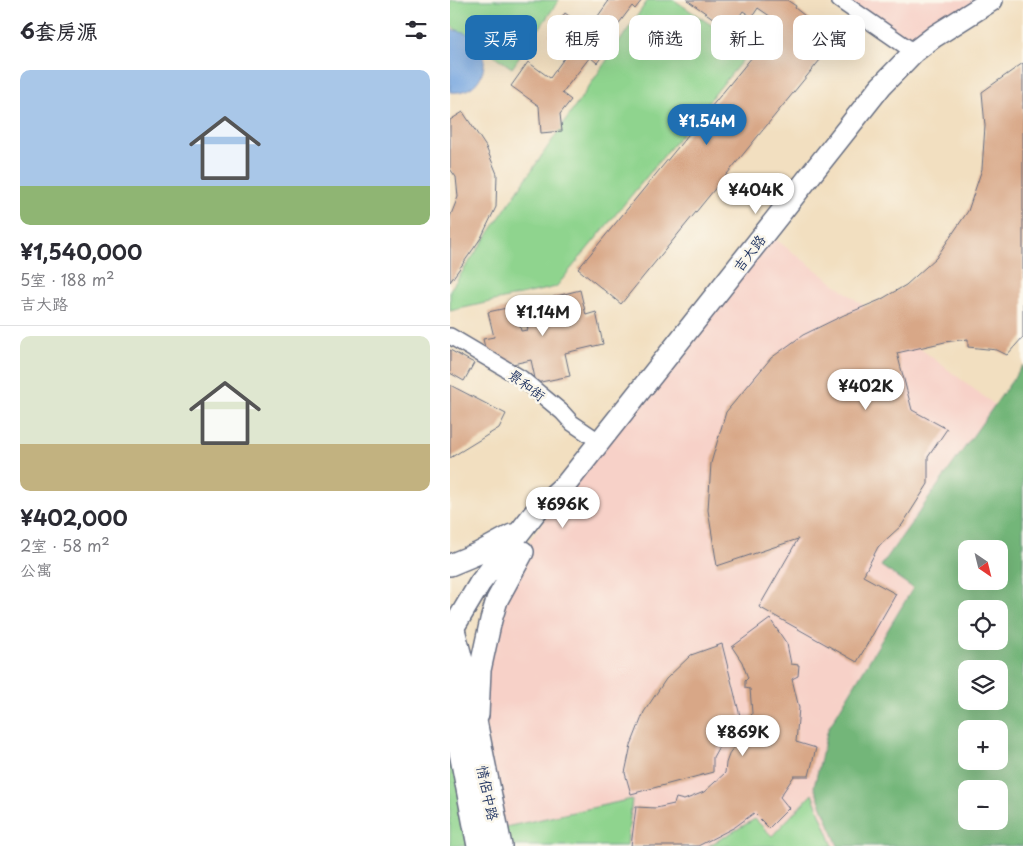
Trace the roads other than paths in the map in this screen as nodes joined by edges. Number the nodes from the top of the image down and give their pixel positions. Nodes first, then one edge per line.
1 (839, 0) edge
2 (992, 0) edge
3 (914, 52) junction
4 (450, 336) edge
5 (600, 442) junction
6 (567, 483) junction
7 (523, 528) junction
8 (523, 552) junction
9 (450, 565) edge
10 (452, 628) edge
11 (450, 670) edge
12 (452, 711) edge
13 (477, 740) junction
14 (480, 846) edge
15 (499, 846) edge

1 - 3 street
2 - 3 main road, 吉大路
3 - 5 main road, 吉大路
4 - 5 street, 景和街
5 - 6 main road, 吉大路
6 - 7 main road, 吉大路
6 - 8 main road, 吉大路
7 - 9 main road
7 - 10 main road, 吉大路
8 - 10 main road
8 - 13 main road
10 - 13 highway, 情侶中路
11 - 12 main road
12 - 14 highway, 情侶中路
13 - 15 highway, 情侶中路

